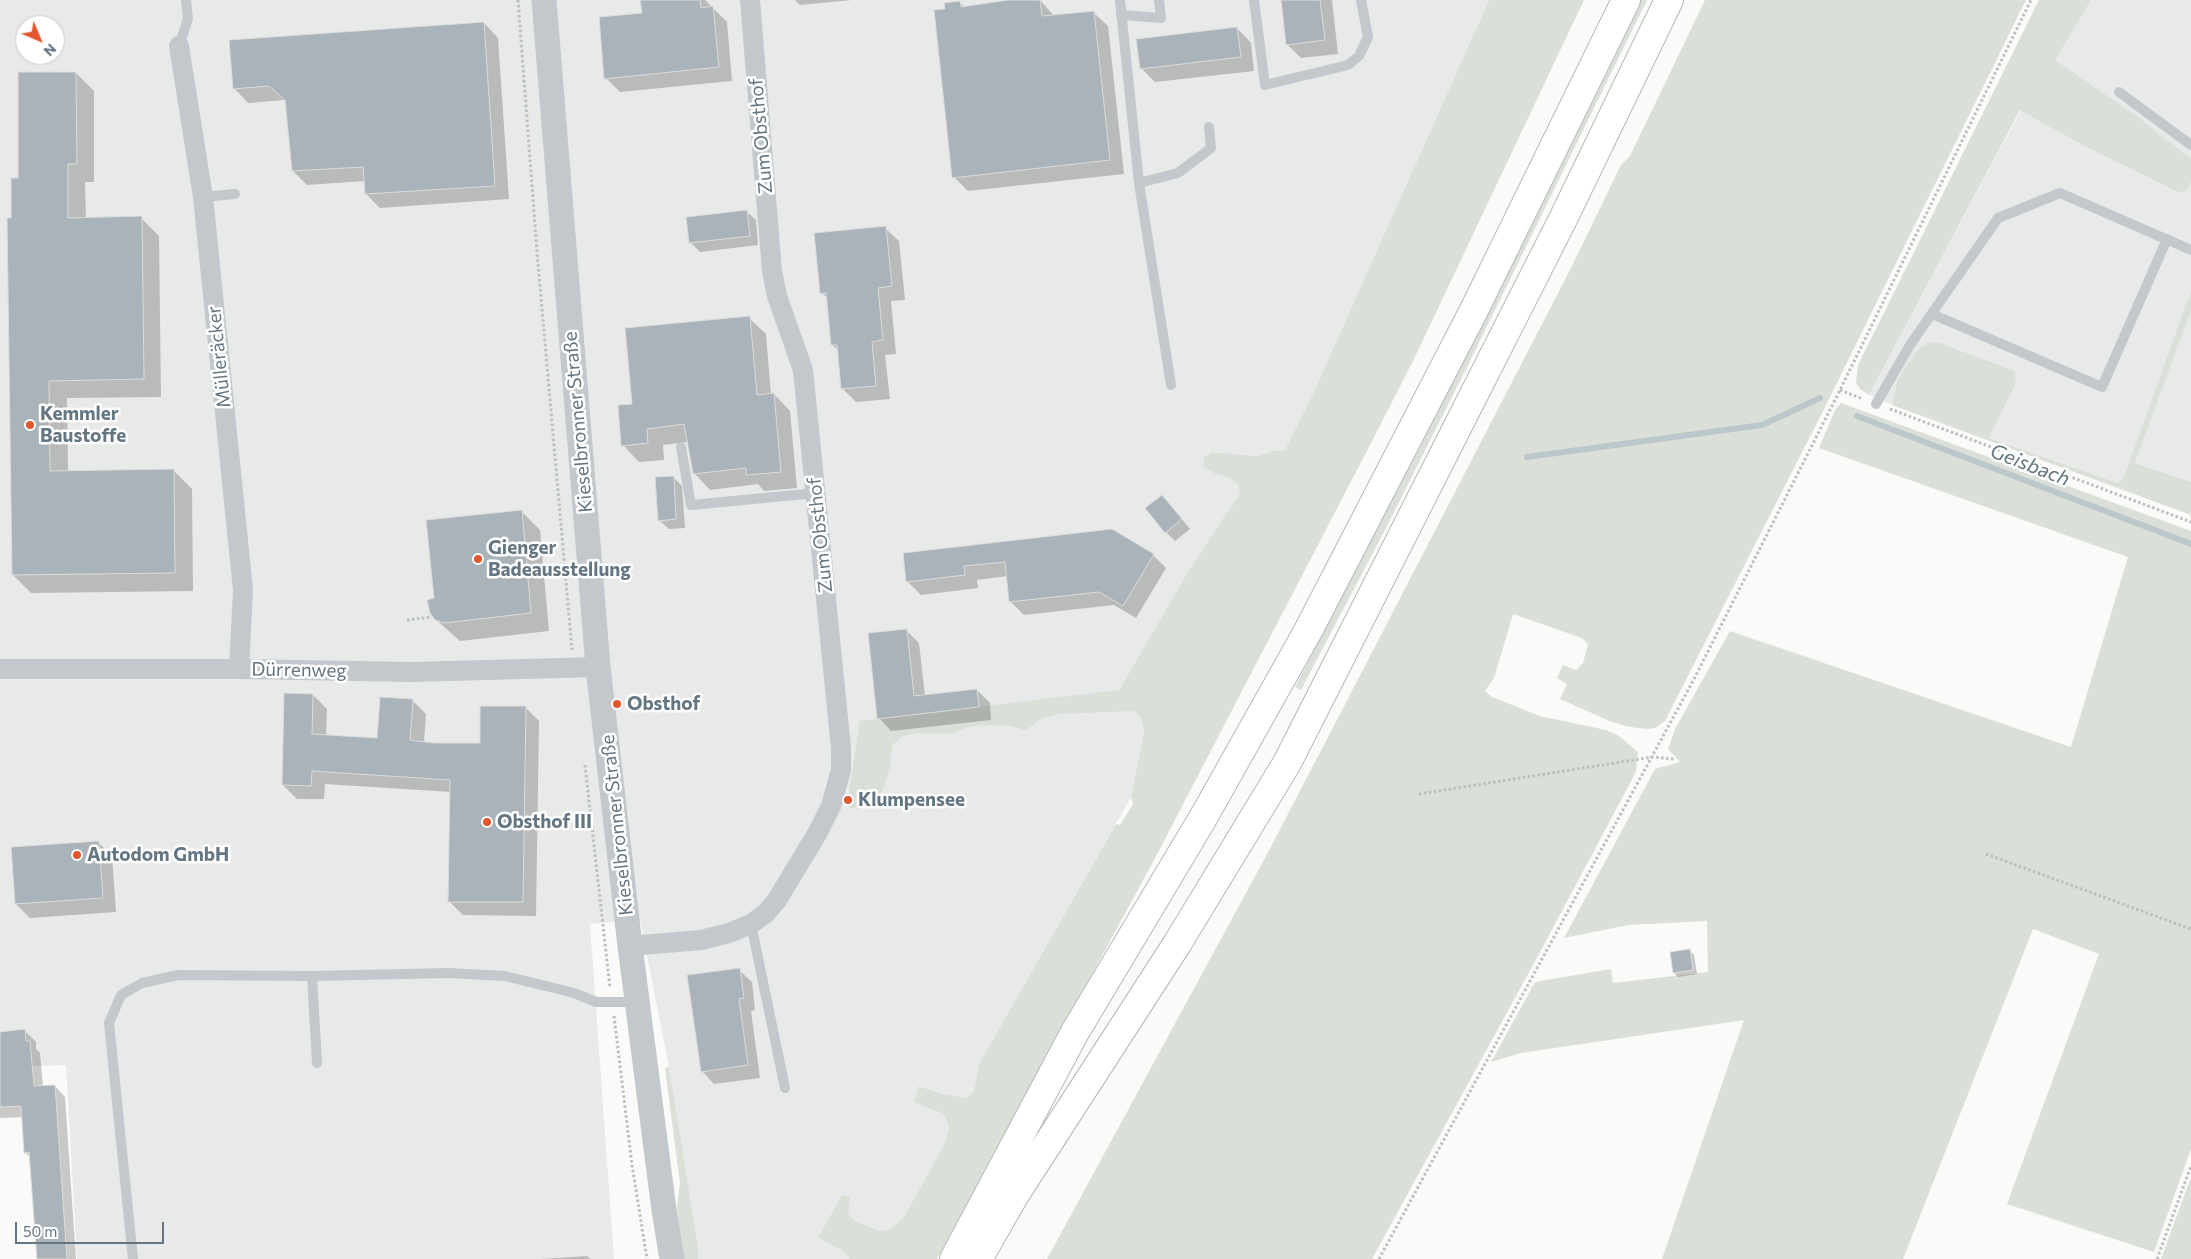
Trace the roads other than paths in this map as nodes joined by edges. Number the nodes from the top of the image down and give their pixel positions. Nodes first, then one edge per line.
1 (186, 0) edge
2 (544, 0) edge
3 (750, 0) edge
4 (1120, 0) edge
5 (1159, 0) edge
6 (1254, 0) edge
7 (1361, 0) edge
8 (1626, 0) edge
9 (1669, 0) edge
10 (1121, 15) junction
11 (179, 46) joint
12 (2119, 92) dead end
13 (1209, 127) dead end
14 (2191, 145) edge
15 (1139, 183) junction
16 (235, 194) dead end
17 (203, 197) junction
18 (2166, 239) junction
19 (2191, 250) edge
20 (1932, 314) junction
21 (1171, 385) dead end
22 (1876, 404) road end
23 (681, 447) dead end
24 (816, 492) junction
25 (598, 668) junction
26 (0, 669) edge
27 (240, 669) junction
28 (751, 924) junction
29 (630, 946) junction
30 (312, 976) junction
31 (638, 1002) junction
32 (317, 1064) dead end
33 (785, 1088) dead end
34 (133, 1259) edge
35 (672, 1259) edge
36 (954, 1259) edge
37 (978, 1259) edge

1 - 11 lane
2 - 25 street, Kieselbronner Straße
3 - 24 street, Zum Obsthof
4 - 10 lane
5 - 10 lane
6 - 7 lane
8 - 36 highway
9 - 37 highway
10 - 15 lane
11 - 17 street, Mülleräcker
12 - 14 lane
13 - 15 lane
15 - 21 lane
16 - 17 lane
17 - 27 street, Mülleräcker
18 - 19 lane
18 - 20 lane
18 - 20 lane
20 - 22 lane
23 - 24 lane
24 - 28 street, Zum Obsthof
25 - 27 street, Dürrenweg
25 - 29 street, Kieselbronner Straße
26 - 27 street, Dürrenweg
28 - 29 street, Zum Obsthof
28 - 33 lane
29 - 31 street, Kieselbronner Straße
30 - 31 lane
30 - 32 lane
30 - 34 lane
31 - 35 street, Kieselbronner Straße

